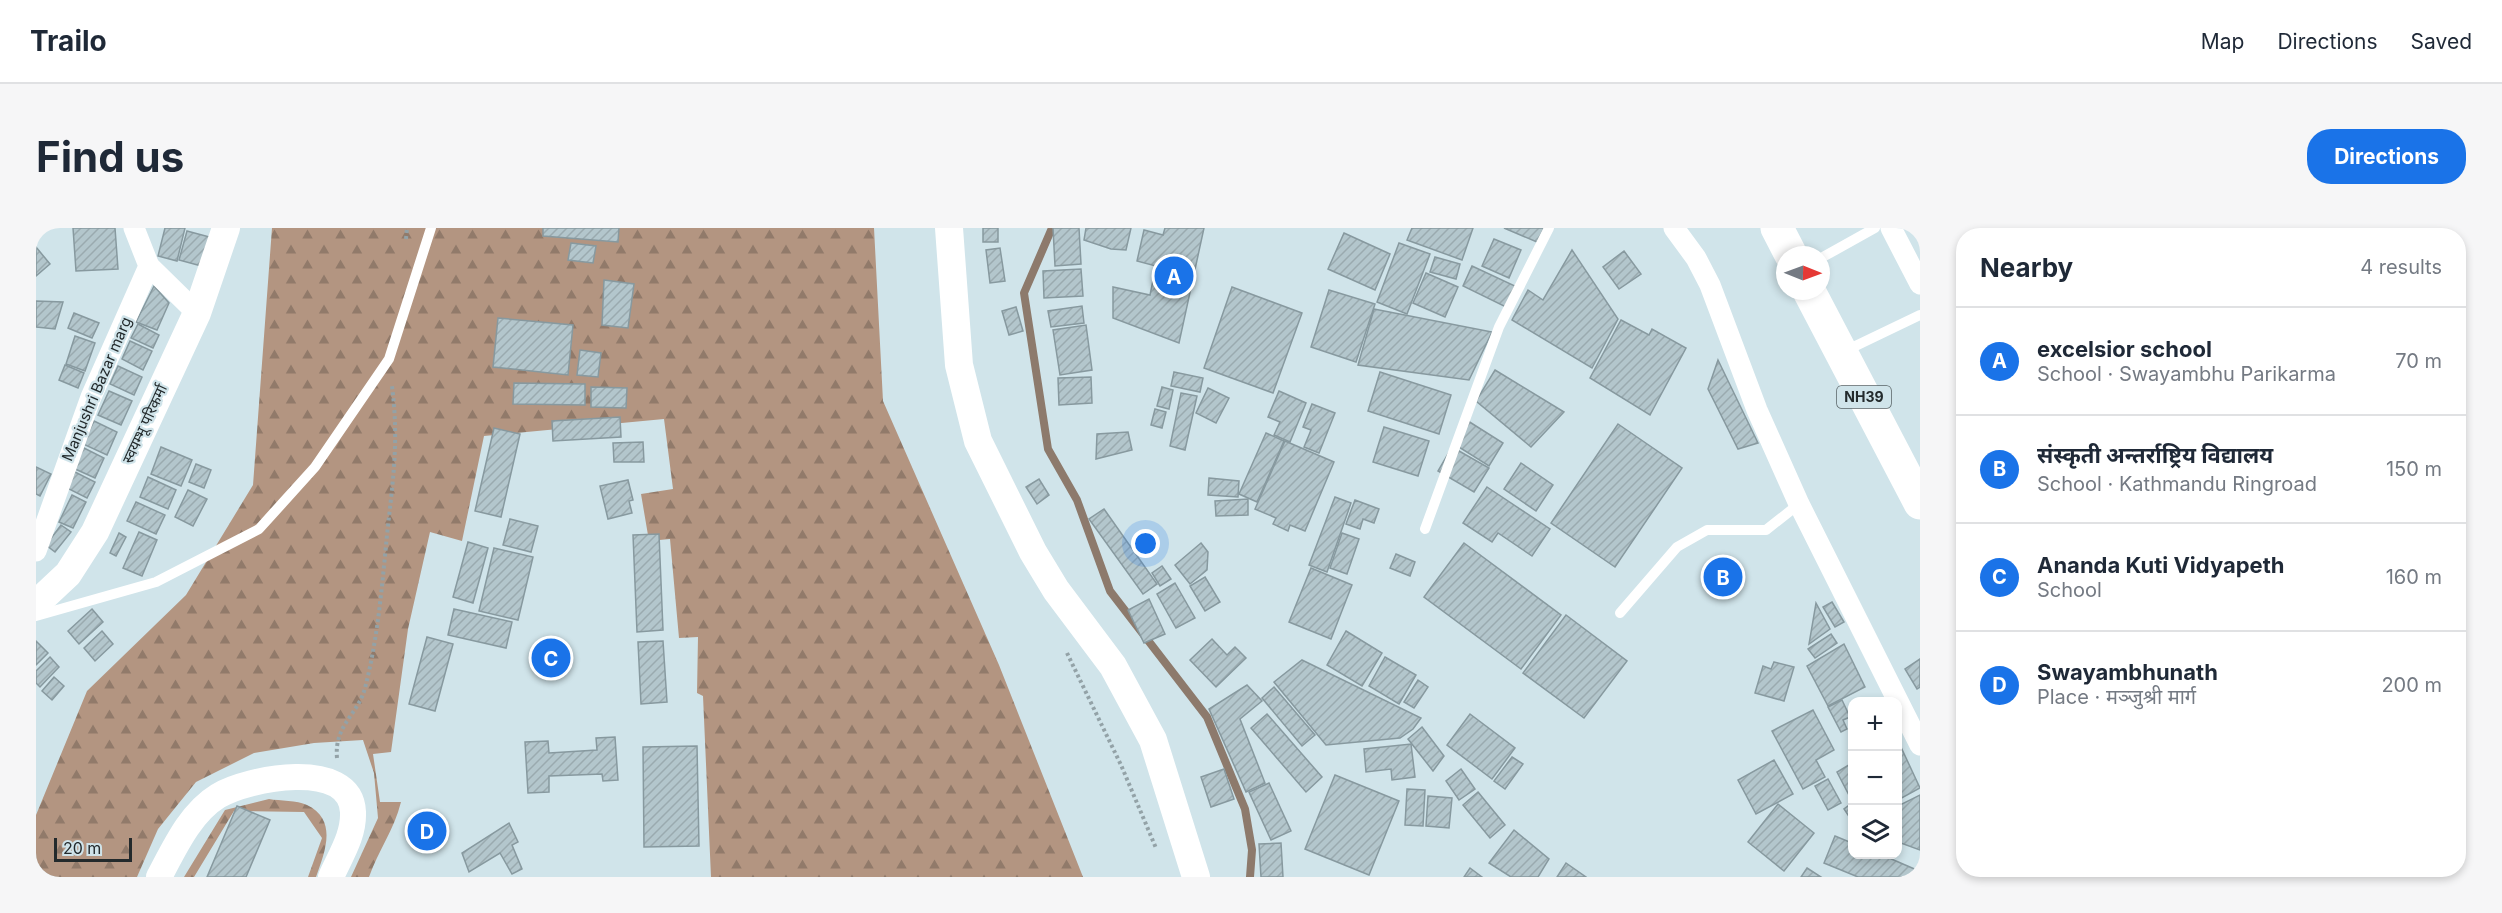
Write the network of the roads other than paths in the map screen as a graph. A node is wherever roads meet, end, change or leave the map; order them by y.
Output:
1 (134, 228) edge
2 (226, 228) edge
3 (430, 228) edge
4 (949, 228) edge
5 (1549, 228) edge
6 (1674, 228) edge
7 (1777, 228) edge
8 (1875, 228) edge
9 (1892, 228) edge
10 (1786, 246) edge
11 (1830, 253) edge
12 (149, 266) junction
13 (1920, 284) edge
14 (1814, 300) edge
15 (197, 313) junction
16 (1920, 315) edge
17 (1841, 353) junction
18 (1920, 503) edge
19 (1799, 504) junction
20 (1425, 529) dead end
21 (36, 551) edge
22 (36, 604) edge
23 (1620, 613) dead end
24 (36, 616) edge
25 (1920, 745) edge
26 (159, 877) edge
27 (331, 877) edge
28 (1196, 877) edge

1 - 12 street
2 - 15 main road, स्वयम्भू परिकर्मा
3 - 24 lane
4 - 28 main road
5 - 20 lane
6 - 19 street
7 - 10 highway
8 - 11 lane
9 - 13 street
12 - 15 street
12 - 21 street, Manjushri Bazar marg
14 - 17 highway, NH39
15 - 22 main road, स्वयम्भू परिकर्मा
16 - 17 lane
17 - 18 highway, NH39
19 - 23 lane
19 - 25 street
26 - 27 street

